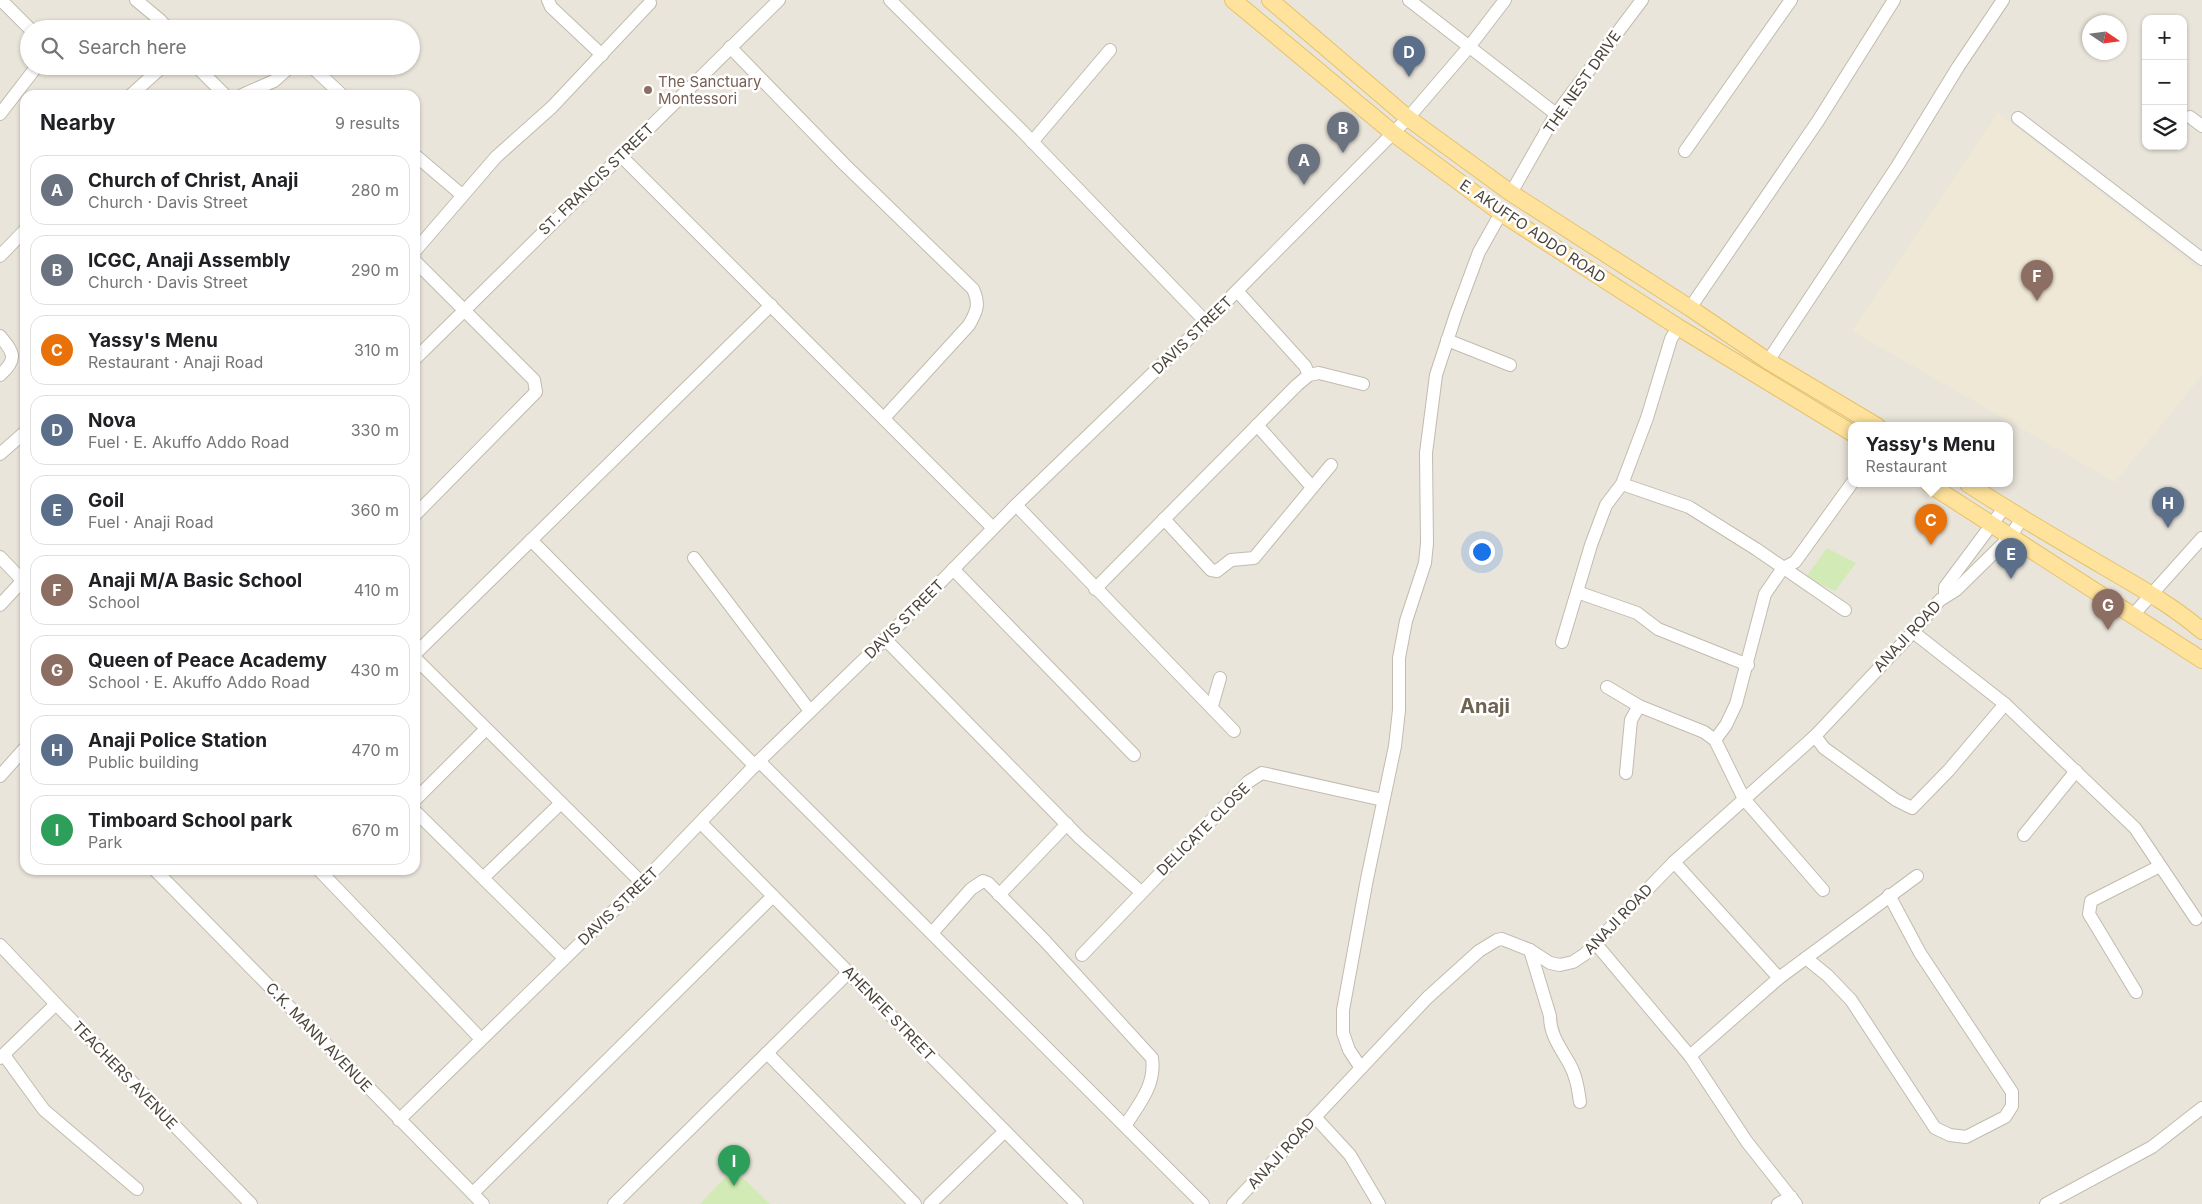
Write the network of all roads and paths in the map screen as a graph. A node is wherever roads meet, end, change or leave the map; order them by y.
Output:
1 (1, 0) edge
2 (136, 0) edge
3 (548, 0) edge
4 (779, 0) edge
5 (890, 0) edge
6 (1233, 0) edge
7 (1270, 0) edge
8 (1409, 0) edge
9 (1505, 0) edge
10 (1642, 0) edge
11 (1790, 0) edge
12 (1894, 0) edge
13 (2003, 0) edge
14 (650, 3) dead end
15 (21, 20) edge
16 (160, 20) edge
17 (1469, 46) junction
18 (730, 47) junction
19 (1110, 50) dead end
20 (602, 55) junction
21 (30, 75) edge
22 (154, 75) edge
23 (205, 75) edge
24 (281, 75) edge
25 (320, 75) edge
26 (137, 90) edge
27 (220, 90) edge
28 (253, 90) edge
29 (336, 90) edge
30 (0, 114) edge
31 (1556, 114) junction
32 (2190, 117) dead end
33 (1408, 118) junction
34 (2018, 118) dead end
35 (2202, 126) edge
36 (1393, 133) junction
37 (1032, 142) junction
38 (1685, 151) dead end
39 (620, 155) junction
40 (420, 159) edge
41 (1511, 193) junction
42 (462, 195) junction
43 (1501, 213) junction
44 (20, 235) edge
45 (420, 245) edge
46 (0, 256) edge
47 (2202, 259) edge
48 (420, 266) edge
49 (1237, 291) junction
50 (771, 304) junction
51 (1690, 308) junction
52 (462, 310) junction
53 (1206, 322) junction
54 (1678, 327) junction
55 (0, 336) edge
56 (1447, 340) junction
57 (420, 353) edge
58 (1768, 361) junction
59 (1510, 365) dead end
60 (0, 375) edge
61 (1309, 375) junction
62 (1363, 384) dead end
63 (884, 418) junction
64 (1870, 422) edge
65 (1257, 425) junction
66 (1848, 432) edge
67 (20, 436) edge
68 (0, 454) edge
69 (1331, 465) dead end
70 (1622, 484) junction
71 (1312, 487) junction
72 (1849, 487) edge
73 (1934, 487) edge
74 (1972, 487) edge
75 (1016, 506) junction
76 (2004, 508) junction
77 (420, 509) edge
78 (2022, 518) junction
79 (1164, 519) junction
80 (1992, 523) junction
81 (993, 528) junction
82 (2011, 536) junction
83 (2202, 538) edge
84 (531, 540) junction
85 (0, 557) edge
86 (694, 558) dead end
87 (1783, 568) junction
88 (953, 569) junction
89 (20, 576) edge
90 (20, 584) edge
91 (1095, 589) junction
92 (1577, 592) junction
93 (2150, 594) junction
94 (1945, 596) junction
95 (0, 605) edge
96 (1845, 610) dead end
97 (2133, 615) junction
98 (2202, 631) edge
99 (1913, 632) junction
100 (885, 639) junction
101 (1562, 642) dead end
102 (420, 649) edge
103 (2202, 660) edge
104 (420, 663) edge
105 (1748, 665) junction
106 (1220, 678) dead end
107 (1607, 687) dead end
108 (2005, 704) junction
109 (1212, 706) junction
110 (1639, 706) junction
111 (810, 711) junction
112 (486, 729) junction
113 (1234, 731) dead end
114 (1815, 736) junction
115 (1715, 740) junction
116 (20, 754) edge
117 (1134, 756) dead end
118 (757, 764) junction
119 (2076, 771) junction
120 (1626, 773) dead end
121 (0, 776) edge
122 (420, 795) edge
123 (1744, 798) junction
124 (1383, 800) junction
125 (561, 803) junction
126 (420, 817) edge
127 (701, 823) junction
128 (1067, 824) junction
129 (2024, 836) dead end
130 (1674, 862) junction
131 (2160, 866) junction
132 (159, 875) edge
133 (324, 875) edge
134 (1917, 876) dead end
135 (483, 878) junction
136 (642, 884) junction
137 (1823, 890) dead end
138 (1141, 892) junction
139 (999, 895) junction
140 (1889, 895) junction
141 (772, 896) junction
142 (2196, 919) dead end
143 (932, 933) junction
144 (0, 944) edge
145 (1596, 944) junction
146 (1530, 950) junction
147 (1082, 955) dead end
148 (564, 958) junction
149 (1806, 958) junction
150 (849, 972) junction
151 (1779, 978) junction
152 (2136, 992) dead end
153 (56, 1004) junction
154 (481, 1039) junction
155 (767, 1053) junction
156 (2, 1056) edge
157 (1690, 1056) junction
158 (1360, 1068) junction
159 (1580, 1102) dead end
160 (2202, 1108) edge
161 (1315, 1117) junction
162 (400, 1120) junction
163 (1125, 1126) junction
164 (1005, 1131) junction
165 (137, 1189) dead end
166 (473, 1193) junction
167 (1794, 1200) edge
168 (251, 1204) edge
169 (484, 1204) edge
170 (614, 1204) edge
171 (915, 1204) edge
172 (930, 1204) edge
173 (1077, 1204) edge
174 (1203, 1204) edge
175 (1233, 1204) edge
176 (1379, 1204) edge
177 (1778, 1204) edge
178 (2046, 1204) edge

1 - 15 street
2 - 16 street
3 - 20 street
4 - 18 street, ST. FRANCIS STREET
5 - 37 street
6 - 36 main road, E. AKUFFO ADDO ROAD
7 - 33 main road, E. AKUFFO ADDO ROAD
8 - 17 street
9 - 17 street, DAVIS STREET
10 - 31 street, THE NEST DRIVE
11 - 38 street
12 - 51 street
13 - 58 street
14 - 20 street
17 - 31 street
17 - 33 street, DAVIS STREET
18 - 39 street, ST. FRANCIS STREET
18 - 63 street
19 - 37 street
20 - 42 street
21 - 30 street
22 - 26 street
23 - 27 street
24 - 28 street
25 - 29 street
31 - 41 street, THE NEST DRIVE
32 - 35 street
33 - 36 street, DAVIS STREET
33 - 41 main road, E. AKUFFO ADDO ROAD
34 - 47 street
36 - 43 main road, E. AKUFFO ADDO ROAD
36 - 49 street, DAVIS STREET
37 - 53 street
39 - 50 street
39 - 52 street, ST. FRANCIS STREET
40 - 42 street
41 - 51 main road, E. AKUFFO ADDO ROAD
42 - 45 street
43 - 54 main road, E. AKUFFO ADDO ROAD
43 - 56 street
44 - 46 street
48 - 52 street
49 - 53 street, DAVIS STREET
49 - 61 street
50 - 63 street
50 - 84 street
51 - 58 main road, E. AKUFFO ADDO ROAD
52 - 57 street, ST. FRANCIS STREET
52 - 77 street
53 - 75 street, DAVIS STREET
54 - 66 main road, E. AKUFFO ADDO ROAD
54 - 70 street
55 - 60 street
56 - 59 street
56 - 124 street
58 - 64 main road, E. AKUFFO ADDO ROAD
61 - 62 street
61 - 65 street
63 - 81 street
65 - 71 street
65 - 79 street
67 - 68 street
69 - 71 street
70 - 87 street
70 - 92 street
71 - 79 street
72 - 87 street
73 - 80 main road
74 - 76 main road
75 - 81 street, DAVIS STREET
75 - 91 street
76 - 78 main road
76 - 80 street, ANAJI ROAD
78 - 82 street, ANAJI ROAD
78 - 93 main road
79 - 91 street
80 - 82 main road
80 - 94 street, ANAJI ROAD
81 - 88 street, DAVIS STREET
82 - 94 street, ANAJI ROAD
82 - 97 main road
83 - 93 street
84 - 102 street
84 - 118 street
85 - 89 street
86 - 111 street
87 - 96 street
87 - 105 street
88 - 100 street, DAVIS STREET
88 - 117 street
90 - 95 street
91 - 109 street
92 - 101 street
92 - 105 street
93 - 97 street
93 - 98 main road
94 - 99 street, ANAJI ROAD
97 - 103 main road
99 - 108 street
99 - 114 street, ANAJI ROAD
100 - 111 street, DAVIS STREET
100 - 128 street
104 - 112 street
105 - 115 street
106 - 109 street
107 - 110 street
108 - 114 street
108 - 119 street
109 - 113 street
110 - 115 street
110 - 120 street
111 - 118 street, DAVIS STREET
112 - 122 street
112 - 125 street
114 - 123 street, ANAJI ROAD
115 - 123 street
116 - 121 street
118 - 127 street, DAVIS STREET
118 - 143 street
119 - 129 street
119 - 131 street
123 - 130 street, ANAJI ROAD
123 - 137 street
124 - 138 street, DELICATE CLOSE
124 - 158 street
125 - 135 street
125 - 136 street
126 - 135 street
127 - 136 street, DAVIS STREET
127 - 141 street, AHENFIE STREET
128 - 138 street
128 - 139 street
130 - 145 street, ANAJI ROAD
130 - 151 street
131 - 142 street
131 - 152 street
132 - 162 street, C.K. MANN AVENUE
133 - 154 street
134 - 140 street
135 - 148 street
136 - 148 street, DAVIS STREET
138 - 147 street, DELICATE CLOSE
139 - 143 street
139 - 163 street
140 - 149 street
140 - 149 street
141 - 150 street, AHENFIE STREET
141 - 166 street
143 - 163 street
144 - 153 street, TEACHERS AVENUE
145 - 146 street, ANAJI ROAD
145 - 157 street
146 - 158 street, ANAJI ROAD
146 - 159 street
148 - 154 street, DAVIS STREET
149 - 151 street
150 - 155 street
150 - 164 street, AHENFIE STREET
151 - 157 street
153 - 156 street
153 - 168 street, TEACHERS AVENUE
154 - 162 street, DAVIS STREET
155 - 170 street
155 - 171 street
156 - 165 street
157 - 167 street
158 - 161 street, ANAJI ROAD
160 - 178 street
161 - 175 street, ANAJI ROAD
161 - 176 street
162 - 166 street, C.K. MANN AVENUE
163 - 174 street
164 - 172 street
164 - 173 street, AHENFIE STREET
166 - 169 street, C.K. MANN AVENUE
167 - 177 street

